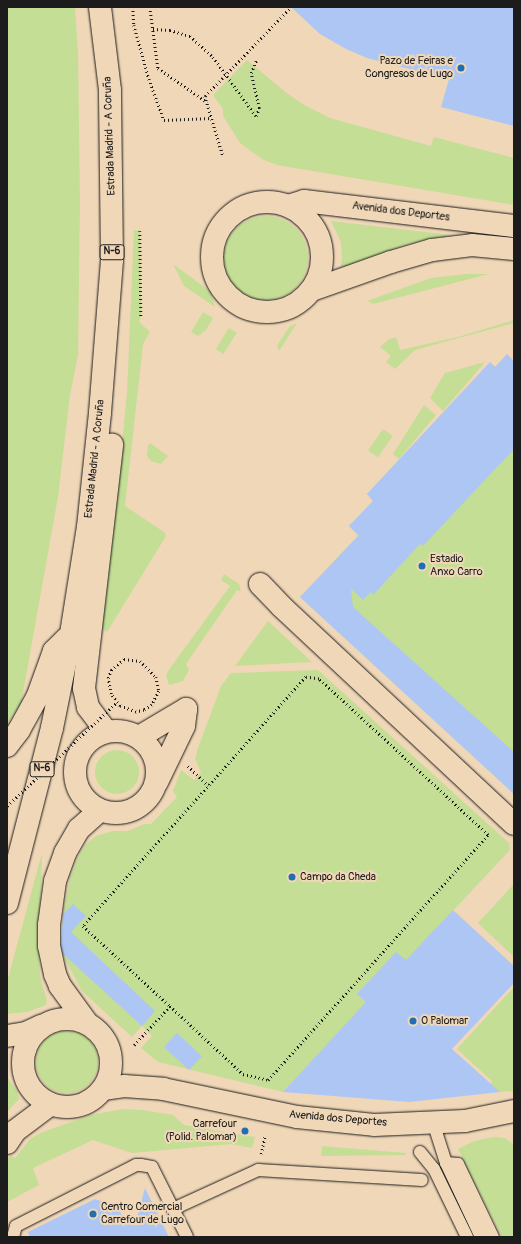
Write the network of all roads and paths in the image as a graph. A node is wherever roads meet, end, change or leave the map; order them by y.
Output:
1 (100, 7) edge
2 (133, 7) edge
3 (150, 7) edge
4 (291, 7) edge
5 (153, 30) junction
6 (256, 59) dead end
7 (207, 102) junction
8 (212, 118) junction
9 (223, 156) dead end
10 (288, 206) junction
11 (514, 226) edge
12 (140, 231) dead end
13 (514, 249) edge
14 (312, 290) junction
15 (141, 316) dead end
16 (100, 413) junction
17 (260, 584) dead end
18 (71, 634) junction
19 (108, 678) junction
20 (104, 683) dead end
21 (116, 703) junction
22 (108, 706) dead end
23 (114, 710) dead end
24 (106, 731) junction
25 (140, 738) junction
26 (7, 746) edge
27 (190, 759) dead end
28 (155, 784) junction
29 (208, 785) junction
30 (7, 806) edge
31 (100, 810) junction
32 (514, 824) edge
33 (7, 903) edge
34 (170, 1006) junction
35 (87, 1023) junction
36 (41, 1026) junction
37 (7, 1036) edge
38 (7, 1040) edge
39 (134, 1045) dead end
40 (109, 1051) junction
41 (22, 1062) junction
42 (102, 1089) junction
43 (163, 1089) junction
44 (51, 1104) junction
45 (514, 1111) edge
46 (433, 1122) junction
47 (7, 1143) edge
48 (420, 1152) dead end
49 (446, 1163) junction
50 (422, 1180) dead end
51 (173, 1209) junction
52 (13, 1237) edge
53 (187, 1237) edge
54 (467, 1237) edge
55 (482, 1237) edge
56 (493, 1237) edge

1 - 16 main road, Estrada Madrid - A Coruña / N-6
2 - 8 path
3 - 5 path
4 - 7 path, bridge
5 - 6 path
5 - 7 path
7 - 8 path
8 - 9 path
10 - 11 main road, Avenida dos Deportes
10 - 14 main road
10 - 14 main road
12 - 15 path
13 - 14 main road
16 - 18 main road, Estrada Madrid - A Coruña / N-6
16 - 24 main road
17 - 32 main road
18 - 26 main road
18 - 33 main road, Estrada Madrid - A Coruña / N-6
19 - 20 path
19 - 21 path
19 - 21 path
21 - 30 path, bridge
22 - 23 path
24 - 25 main road
24 - 31 main road
25 - 28 main road
25 - 28 main road
27 - 29 path
28 - 31 main road
29 - 34 path
29 - 34 path
31 - 35 main road
34 - 39 path
35 - 36 main road
35 - 40 main road
36 - 37 main road
36 - 41 main road
38 - 41 main road
40 - 42 main road
40 - 43 main road, Avenida dos Deportes
41 - 44 main road
42 - 43 main road, Avenida dos Deportes
42 - 44 main road
43 - 46 main road, Avenida dos Deportes
44 - 47 main road
45 - 46 main road, Avenida dos Deportes
46 - 49 lane
48 - 54 lane
49 - 55 lane
49 - 56 lane
50 - 51 lane
51 - 52 lane
51 - 53 lane

